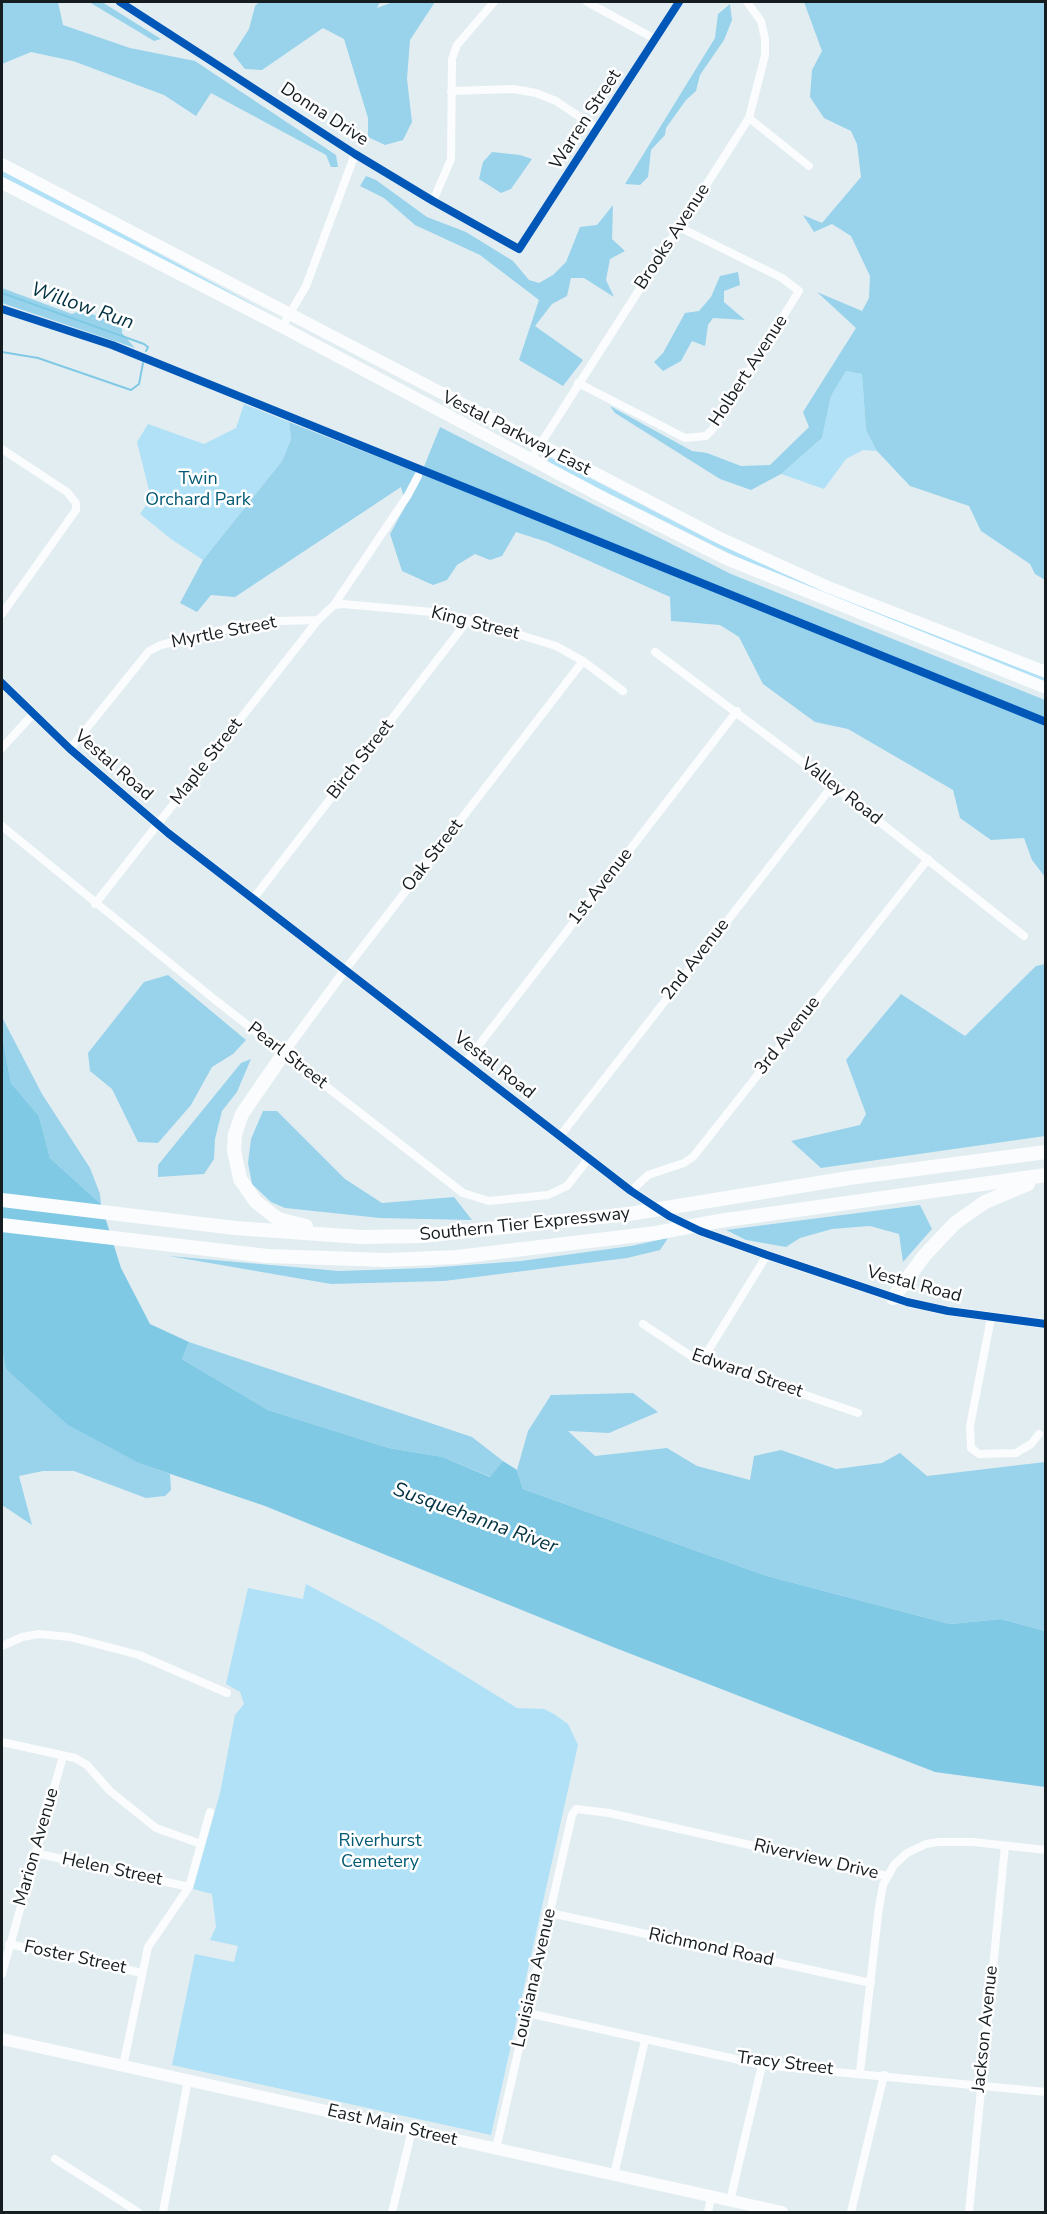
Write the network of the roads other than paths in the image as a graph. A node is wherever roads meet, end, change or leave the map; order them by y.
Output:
1 (120, 2) edge
2 (494, 2) edge
3 (588, 2) edge
4 (679, 2) edge
5 (747, 2) edge
6 (655, 39) junction
7 (451, 91) junction
8 (748, 118) junction
9 (598, 129) junction
10 (355, 154) junction
11 (2, 164) edge
12 (809, 166) dead end
13 (2, 183) edge
14 (433, 201) junction
15 (680, 227) junction
16 (515, 248) joint
17 (290, 315) junction
18 (282, 327) junction
19 (578, 383) junction
20 (540, 446) junction
21 (2, 449) edge
22 (531, 459) junction
23 (418, 476) dead end
24 (334, 605) junction
25 (2, 614) edge
26 (318, 620) junction
27 (468, 620) junction
28 (655, 652) dead end
29 (583, 661) junction
30 (1046, 672) edge
31 (2, 683) edge
32 (1046, 688) edge
33 (623, 691) dead end
34 (736, 711) junction
35 (33, 714) junction
36 (2, 748) edge
37 (70, 749) junction
38 (832, 785) junction
39 (158, 825) junction
40 (2, 826) edge
41 (928, 859) junction
42 (253, 899) junction
43 (95, 903) junction
44 (1024, 936) dead end
45 (345, 970) junction
46 (284, 1053) junction
47 (465, 1063) junction
48 (560, 1136) junction
49 (1046, 1152) edge
50 (589, 1158) junction
51 (1046, 1177) edge
52 (631, 1191) junction
53 (2, 1200) edge
54 (2, 1226) edge
55 (361, 1237) junction
56 (766, 1255) junction
57 (893, 1298) junction
58 (991, 1318) junction
59 (643, 1324) dead end
60 (1046, 1324) edge
61 (703, 1359) junction
62 (858, 1413) dead end
63 (1039, 1434) dead end
64 (2, 1646) edge
65 (227, 1693) dead end
66 (2, 1742) edge
67 (63, 1756) junction
68 (578, 1809) joint
69 (210, 1812) dead end
70 (201, 1844) junction
71 (1005, 1846) junction
72 (1046, 1850) edge
73 (35, 1853) junction
74 (887, 1876) junction
75 (189, 1887) junction
76 (550, 1913) junction
77 (9, 1944) junction
78 (142, 1973) junction
79 (2, 1974) edge
80 (872, 1983) junction
81 (528, 2013) junction
82 (2, 2039) edge
83 (645, 2040) junction
84 (762, 2065) junction
85 (123, 2066) junction
86 (860, 2072) junction
87 (884, 2075) junction
88 (188, 2080) junction
89 (980, 2085) junction
90 (1046, 2092) edge
91 (412, 2130) junction
92 (496, 2149) junction
93 (55, 2159) dead end
94 (614, 2175) junction
95 (711, 2197) junction
96 (730, 2201) junction
97 (138, 2212) edge
98 (164, 2212) edge
99 (392, 2212) edge
100 (708, 2212) edge
101 (782, 2212) edge
102 (851, 2212) edge
103 (969, 2212) edge

1 - 10 street, Donna Drive
2 - 7 street
3 - 6 street
4 - 6 street, Warren Street
5 - 8 street, Brooks Avenue
6 - 9 street, Warren Street
7 - 9 street
7 - 14 street
8 - 12 street
8 - 15 street, Brooks Avenue
9 - 16 street, Warren Street
10 - 14 street, Donna Drive
10 - 17 street
11 - 17 main road, Vestal Parkway East
13 - 18 main road, Vestal Parkway East
14 - 16 street, Donna Drive
15 - 19 street, Brooks Avenue
15 - 19 street, Holbert Avenue
17 - 18 street
17 - 20 main road, Vestal Parkway East
18 - 22 main road, Vestal Parkway East
19 - 20 street, Brooks Avenue
20 - 22 street, Brooks Avenue
20 - 30 main road, Vestal Parkway East
21 - 25 street
22 - 32 main road, Vestal Parkway East
23 - 24 street
24 - 26 street
24 - 27 street, King Street
26 - 37 street, Myrtle Street
26 - 39 street, Maple Street
27 - 29 street, King Street
27 - 42 street, Birch Street
28 - 34 street, Valley Road
29 - 33 street, King Street
29 - 45 street, Oak Street
31 - 35 street, Vestal Road
34 - 38 street, Valley Road
34 - 47 street, 1st Avenue
35 - 36 street
35 - 37 street, Vestal Road
37 - 39 street, Vestal Road
38 - 41 street, Valley Road
38 - 48 street, 2nd Avenue
39 - 42 street, Vestal Road
39 - 43 street, Maple Street
40 - 43 street, Pearl Street
41 - 44 street, Valley Road
41 - 52 street, 3rd Avenue
42 - 45 street, Vestal Road
43 - 46 street, Pearl Street
45 - 46 street, Oak Street
45 - 47 street, Vestal Road
46 - 50 street, Pearl Street
46 - 55 highway
47 - 48 street, Vestal Road
48 - 50 street, Vestal Road
49 - 55 highway, Southern Tier Expressway
50 - 52 street, Vestal Road
51 - 54 highway, Southern Tier Expressway
51 - 57 highway
52 - 56 street, Vestal Road
53 - 55 highway, Southern Tier Expressway
56 - 57 street, Vestal Road
56 - 61 street
57 - 58 street, Vestal Road
58 - 60 street, Vestal Road
58 - 63 street
59 - 61 street, Edward Street
61 - 62 street, Edward Street
64 - 65 street
66 - 67 street
67 - 70 street
67 - 73 street, Marion Avenue
68 - 74 street, Riverview Drive
68 - 76 street, Louisiana Avenue
69 - 70 street
70 - 75 street
71 - 72 street, Riverview Drive
71 - 74 street, Riverview Drive
71 - 89 street, Jackson Avenue
73 - 75 street, Helen Street
73 - 77 street, Marion Avenue
74 - 80 street
75 - 78 street
76 - 80 street, Richmond Road
76 - 81 street, Louisiana Avenue
77 - 78 street, Foster Street
77 - 79 street, Marion Avenue
78 - 85 street
80 - 86 street
81 - 83 street, Tracy Street
81 - 92 street, Louisiana Avenue
82 - 85 main road, East Main Street
83 - 84 street, Tracy Street
83 - 94 street
84 - 86 street, Tracy Street
84 - 96 street
85 - 88 main road, East Main Street
86 - 87 street, Tracy Street
87 - 89 street, Tracy Street
87 - 102 street
88 - 91 main road, East Main Street
88 - 98 street
89 - 90 street, Tracy Street
89 - 103 street, Jackson Avenue
91 - 92 main road, East Main Street
91 - 99 street
92 - 94 main road, East Main Street
93 - 97 street
94 - 95 main road, East Main Street
95 - 96 main road, East Main Street
95 - 100 street
96 - 101 main road, East Main Street

